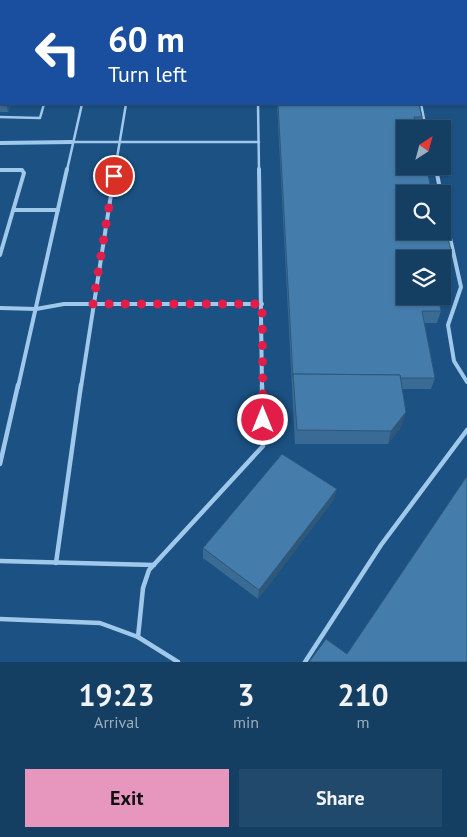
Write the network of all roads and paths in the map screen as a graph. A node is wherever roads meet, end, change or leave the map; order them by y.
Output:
1 (44, 105) edge
2 (82, 105) edge
3 (126, 105) edge
4 (258, 105) edge
5 (421, 105) edge
6 (0, 117) edge
7 (424, 120) edge
8 (120, 141) junction
9 (72, 142) junction
10 (259, 142) junction
11 (0, 143) edge
12 (0, 170) edge
13 (14, 210) junction
14 (58, 210) junction
15 (451, 240) edge
16 (2, 242) edge
17 (0, 255) edge
18 (93, 304) junction
19 (262, 304) junction
20 (0, 308) edge
21 (36, 308) junction
22 (467, 382) edge
23 (467, 430) edge
24 (2, 447) edge
25 (0, 464) edge
26 (0, 561) edge
27 (56, 563) junction
28 (154, 565) junction
29 (0, 619) edge
30 (138, 637) junction
31 (178, 662) edge
32 (305, 662) edge

1 - 6 lane
2 - 9 lane
3 - 8 lane
4 - 10 lane
5 - 7 lane
8 - 9 lane
8 - 10 lane
8 - 18 lane
9 - 11 street
9 - 14 lane
10 - 19 lane
12 - 13 lane
13 - 14 lane
13 - 16 lane
14 - 21 lane
15 - 22 lane
16 - 17 lane
18 - 19 lane
18 - 21 lane
18 - 27 lane
19 - 28 lane
20 - 21 lane
21 - 24 lane
23 - 32 lane
24 - 25 lane
26 - 27 lane
27 - 28 lane
28 - 30 lane
29 - 30 lane
30 - 31 lane

